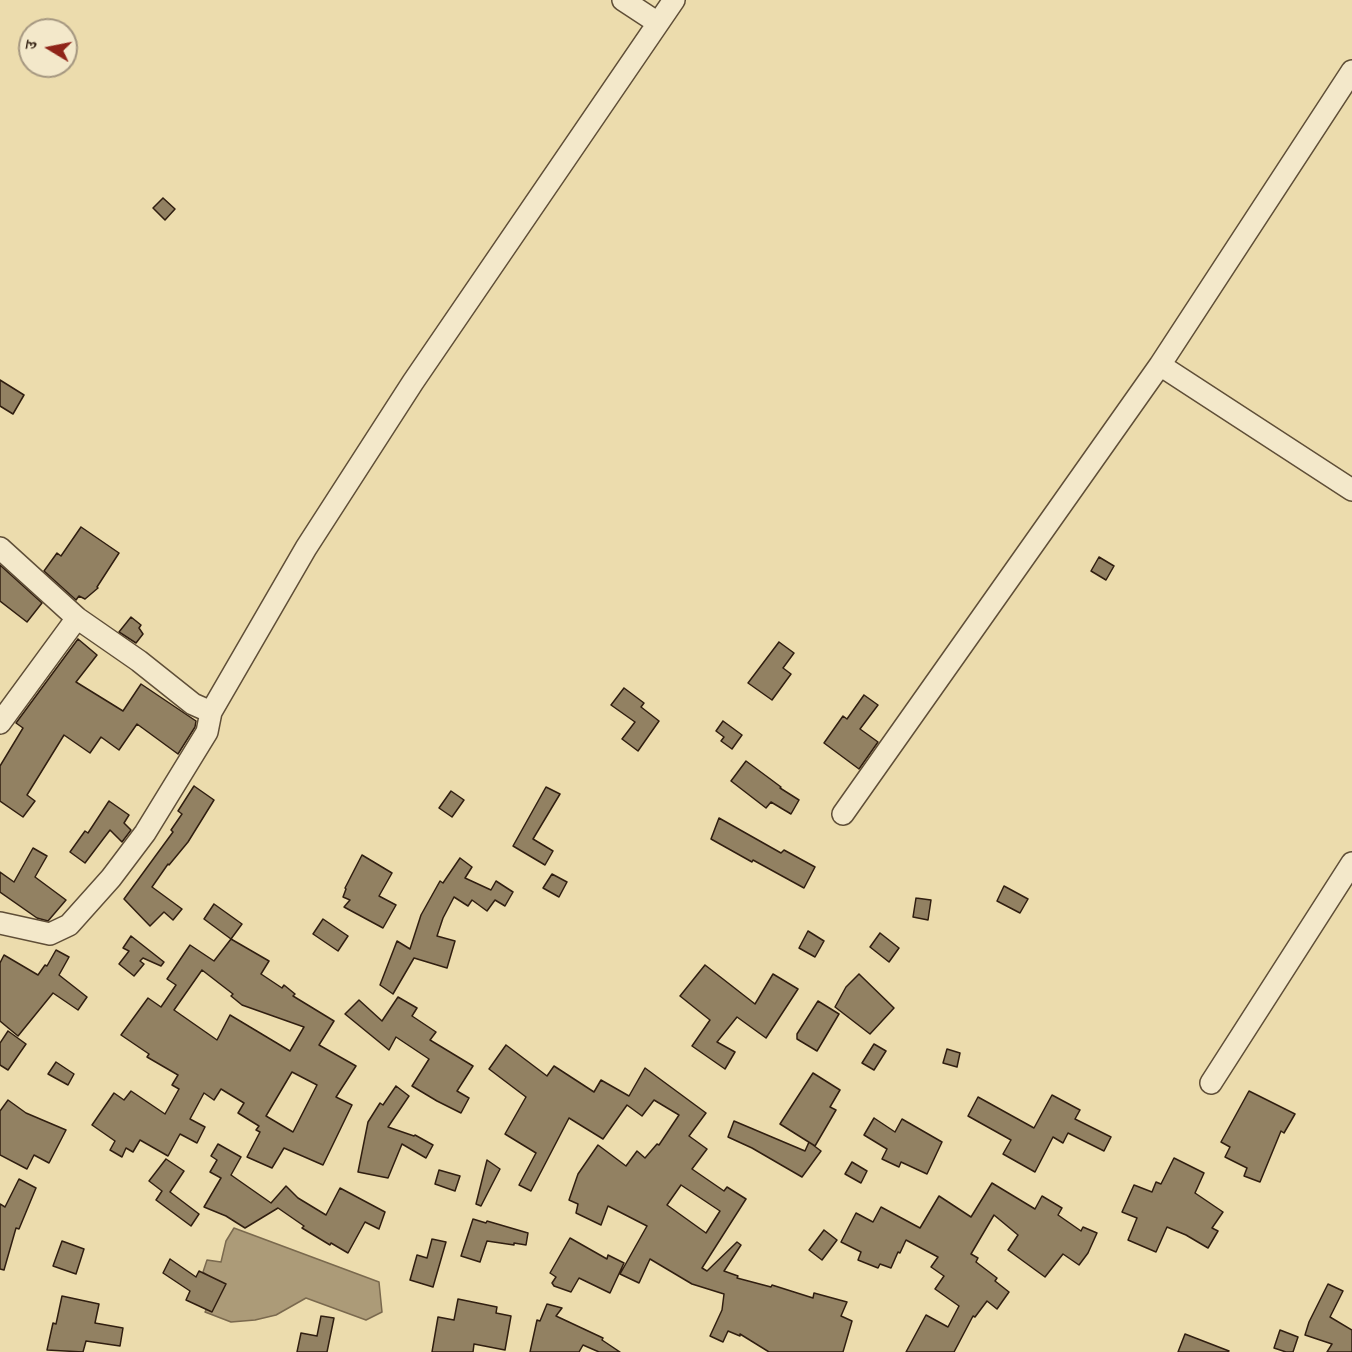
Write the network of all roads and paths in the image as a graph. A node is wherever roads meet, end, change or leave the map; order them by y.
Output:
1 (623, 0) edge
2 (674, 0) edge
3 (657, 23) junction
4 (1352, 71) edge
5 (1160, 365) junction
6 (1352, 490) edge
7 (0, 548) edge
8 (77, 618) junction
9 (211, 712) junction
10 (0, 723) edge
11 (843, 814) dead end
12 (1352, 863) edge
13 (0, 922) edge
14 (1210, 1083) dead end

1 - 3 street
2 - 3 street
3 - 9 street
4 - 5 street
5 - 6 street
5 - 11 street
7 - 8 street
8 - 9 street
8 - 10 street
9 - 13 street
12 - 14 street

